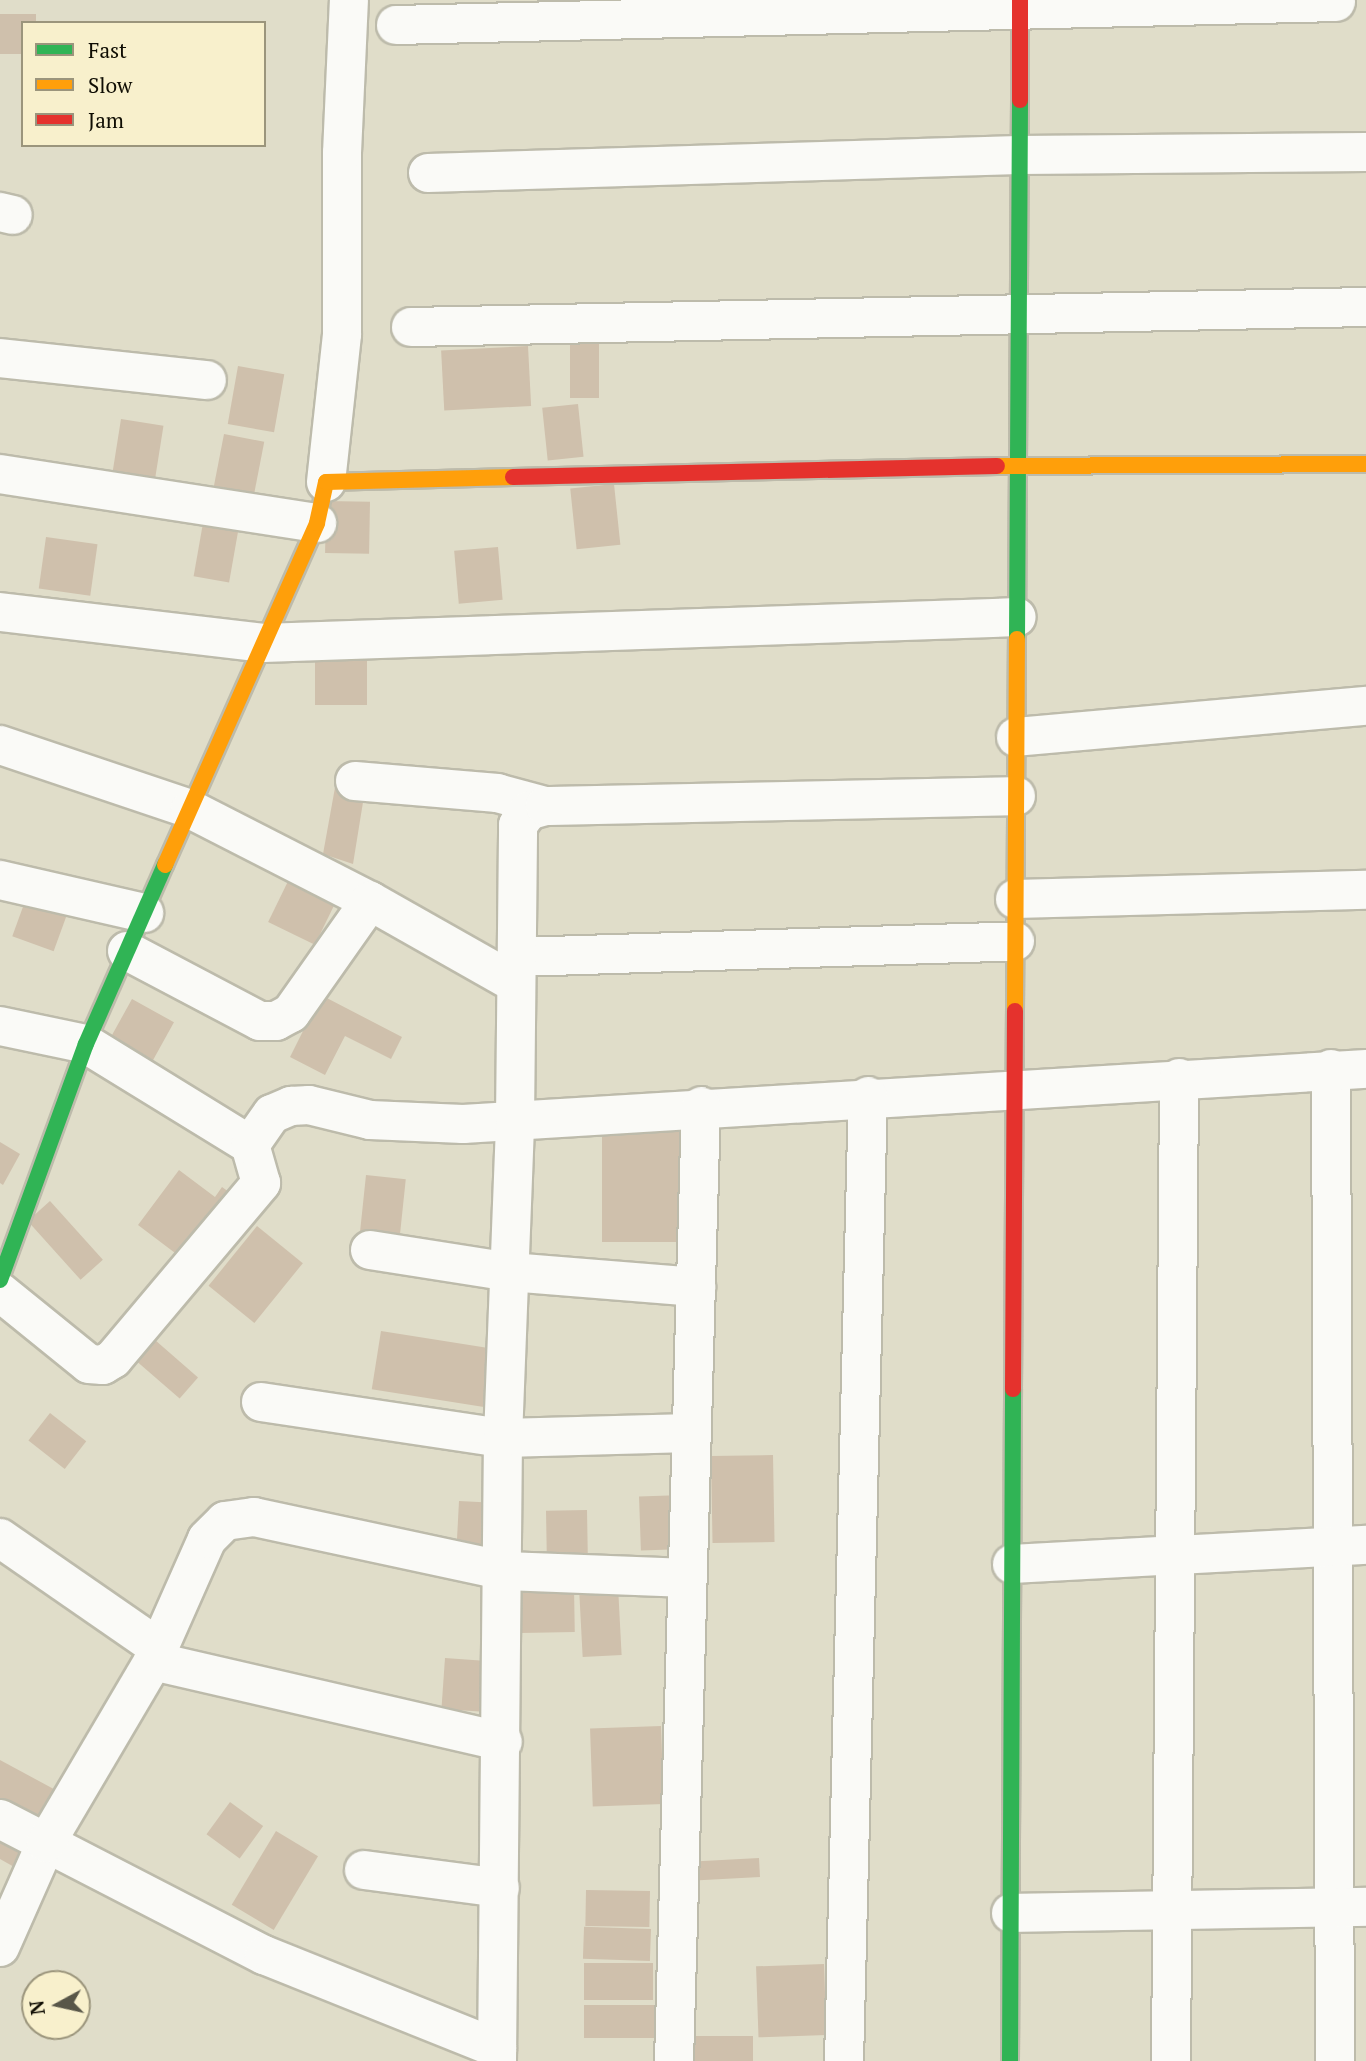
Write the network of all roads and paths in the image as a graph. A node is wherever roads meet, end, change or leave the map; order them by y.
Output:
1 (349, 0) edge
2 (1336, 2) edge
3 (1020, 6) edge
4 (396, 26) dead end
5 (1366, 152) edge
6 (1019, 155) junction
7 (428, 173) dead end
8 (1366, 307) edge
9 (1018, 315) junction
10 (411, 327) dead end
11 (0, 358) edge
12 (207, 380) dead end
13 (1366, 464) edge
14 (1018, 465) junction
15 (0, 474) edge
16 (326, 482) junction
17 (317, 523) junction
18 (0, 612) edge
19 (1017, 617) junction
20 (263, 643) junction
21 (1366, 706) edge
22 (1016, 737) junction
23 (0, 745) edge
24 (355, 781) dead end
25 (1016, 796) junction
26 (545, 806) junction
27 (190, 809) junction
28 (0, 880) edge
29 (1366, 890) edge
30 (1015, 898) junction
31 (370, 901) junction
32 (144, 914) junction
33 (1015, 941) junction
34 (127, 951) junction
35 (517, 970) junction
36 (0, 1026) edge
37 (86, 1044) junction
38 (1348, 1069) edge
39 (1179, 1078) junction
40 (1015, 1088) junction
41 (868, 1096) junction
42 (701, 1106) junction
43 (515, 1121) junction
44 (250, 1145) junction
45 (370, 1250) dead end
46 (510, 1272) junction
47 (0, 1280) edge
48 (696, 1287) junction
49 (0, 1292) edge
50 (261, 1402) dead end
51 (691, 1433) junction
52 (503, 1438) junction
53 (0, 1538) edge
54 (1349, 1546) edge
55 (1176, 1556) junction
56 (1012, 1564) junction
57 (505, 1571) junction
58 (688, 1578) junction
59 (156, 1655) junction
60 (503, 1742) junction
61 (0, 1819) edge
62 (46, 1843) junction
63 (364, 1871) dead end
64 (500, 1888) junction
65 (1350, 1908) edge
66 (1172, 1911) junction
67 (1011, 1913) junction
68 (0, 1947) edge
69 (497, 2054) edge
70 (674, 2061) edge
71 (844, 2061) edge
72 (1010, 2061) edge
73 (1171, 2061) edge
74 (1335, 2061) edge

1 - 16 street
2 - 3 street
3 - 4 street
3 - 6 street
5 - 6 street
6 - 7 street
6 - 9 street
8 - 9 street
9 - 10 street
9 - 14 street
11 - 12 street
13 - 14 street
14 - 16 street
14 - 19 street
15 - 17 street
16 - 17 street
17 - 20 street
18 - 20 street
19 - 20 street
19 - 22 street
20 - 27 street
21 - 22 street
22 - 25 street
23 - 27 street
24 - 26 street
25 - 26 street
25 - 30 street
26 - 35 street
27 - 31 street
27 - 32 street
28 - 32 street
29 - 30 street
30 - 33 street
31 - 34 street
31 - 35 street
32 - 34 street
33 - 35 street
33 - 40 street
34 - 37 street
35 - 43 street
36 - 37 street
37 - 44 street
37 - 47 street
38 - 39 street
38 - 54 street
39 - 40 street
39 - 55 street
40 - 41 street
40 - 56 street
41 - 42 street
41 - 71 street
42 - 43 street
42 - 48 street
43 - 44 street
43 - 46 street
44 - 49 street
45 - 46 street
46 - 48 street
46 - 52 street
48 - 51 street
50 - 52 street
51 - 52 street
51 - 58 street
52 - 57 street
53 - 59 street
54 - 55 street
54 - 65 street
55 - 56 street
55 - 66 street
56 - 67 street
57 - 58 street
57 - 59 street
57 - 60 street
58 - 70 street
59 - 60 street
59 - 62 street
60 - 64 street
61 - 62 street
62 - 68 street
62 - 69 street
63 - 64 street
64 - 69 street
65 - 66 street
65 - 74 street
66 - 67 street
66 - 73 street
67 - 72 street

